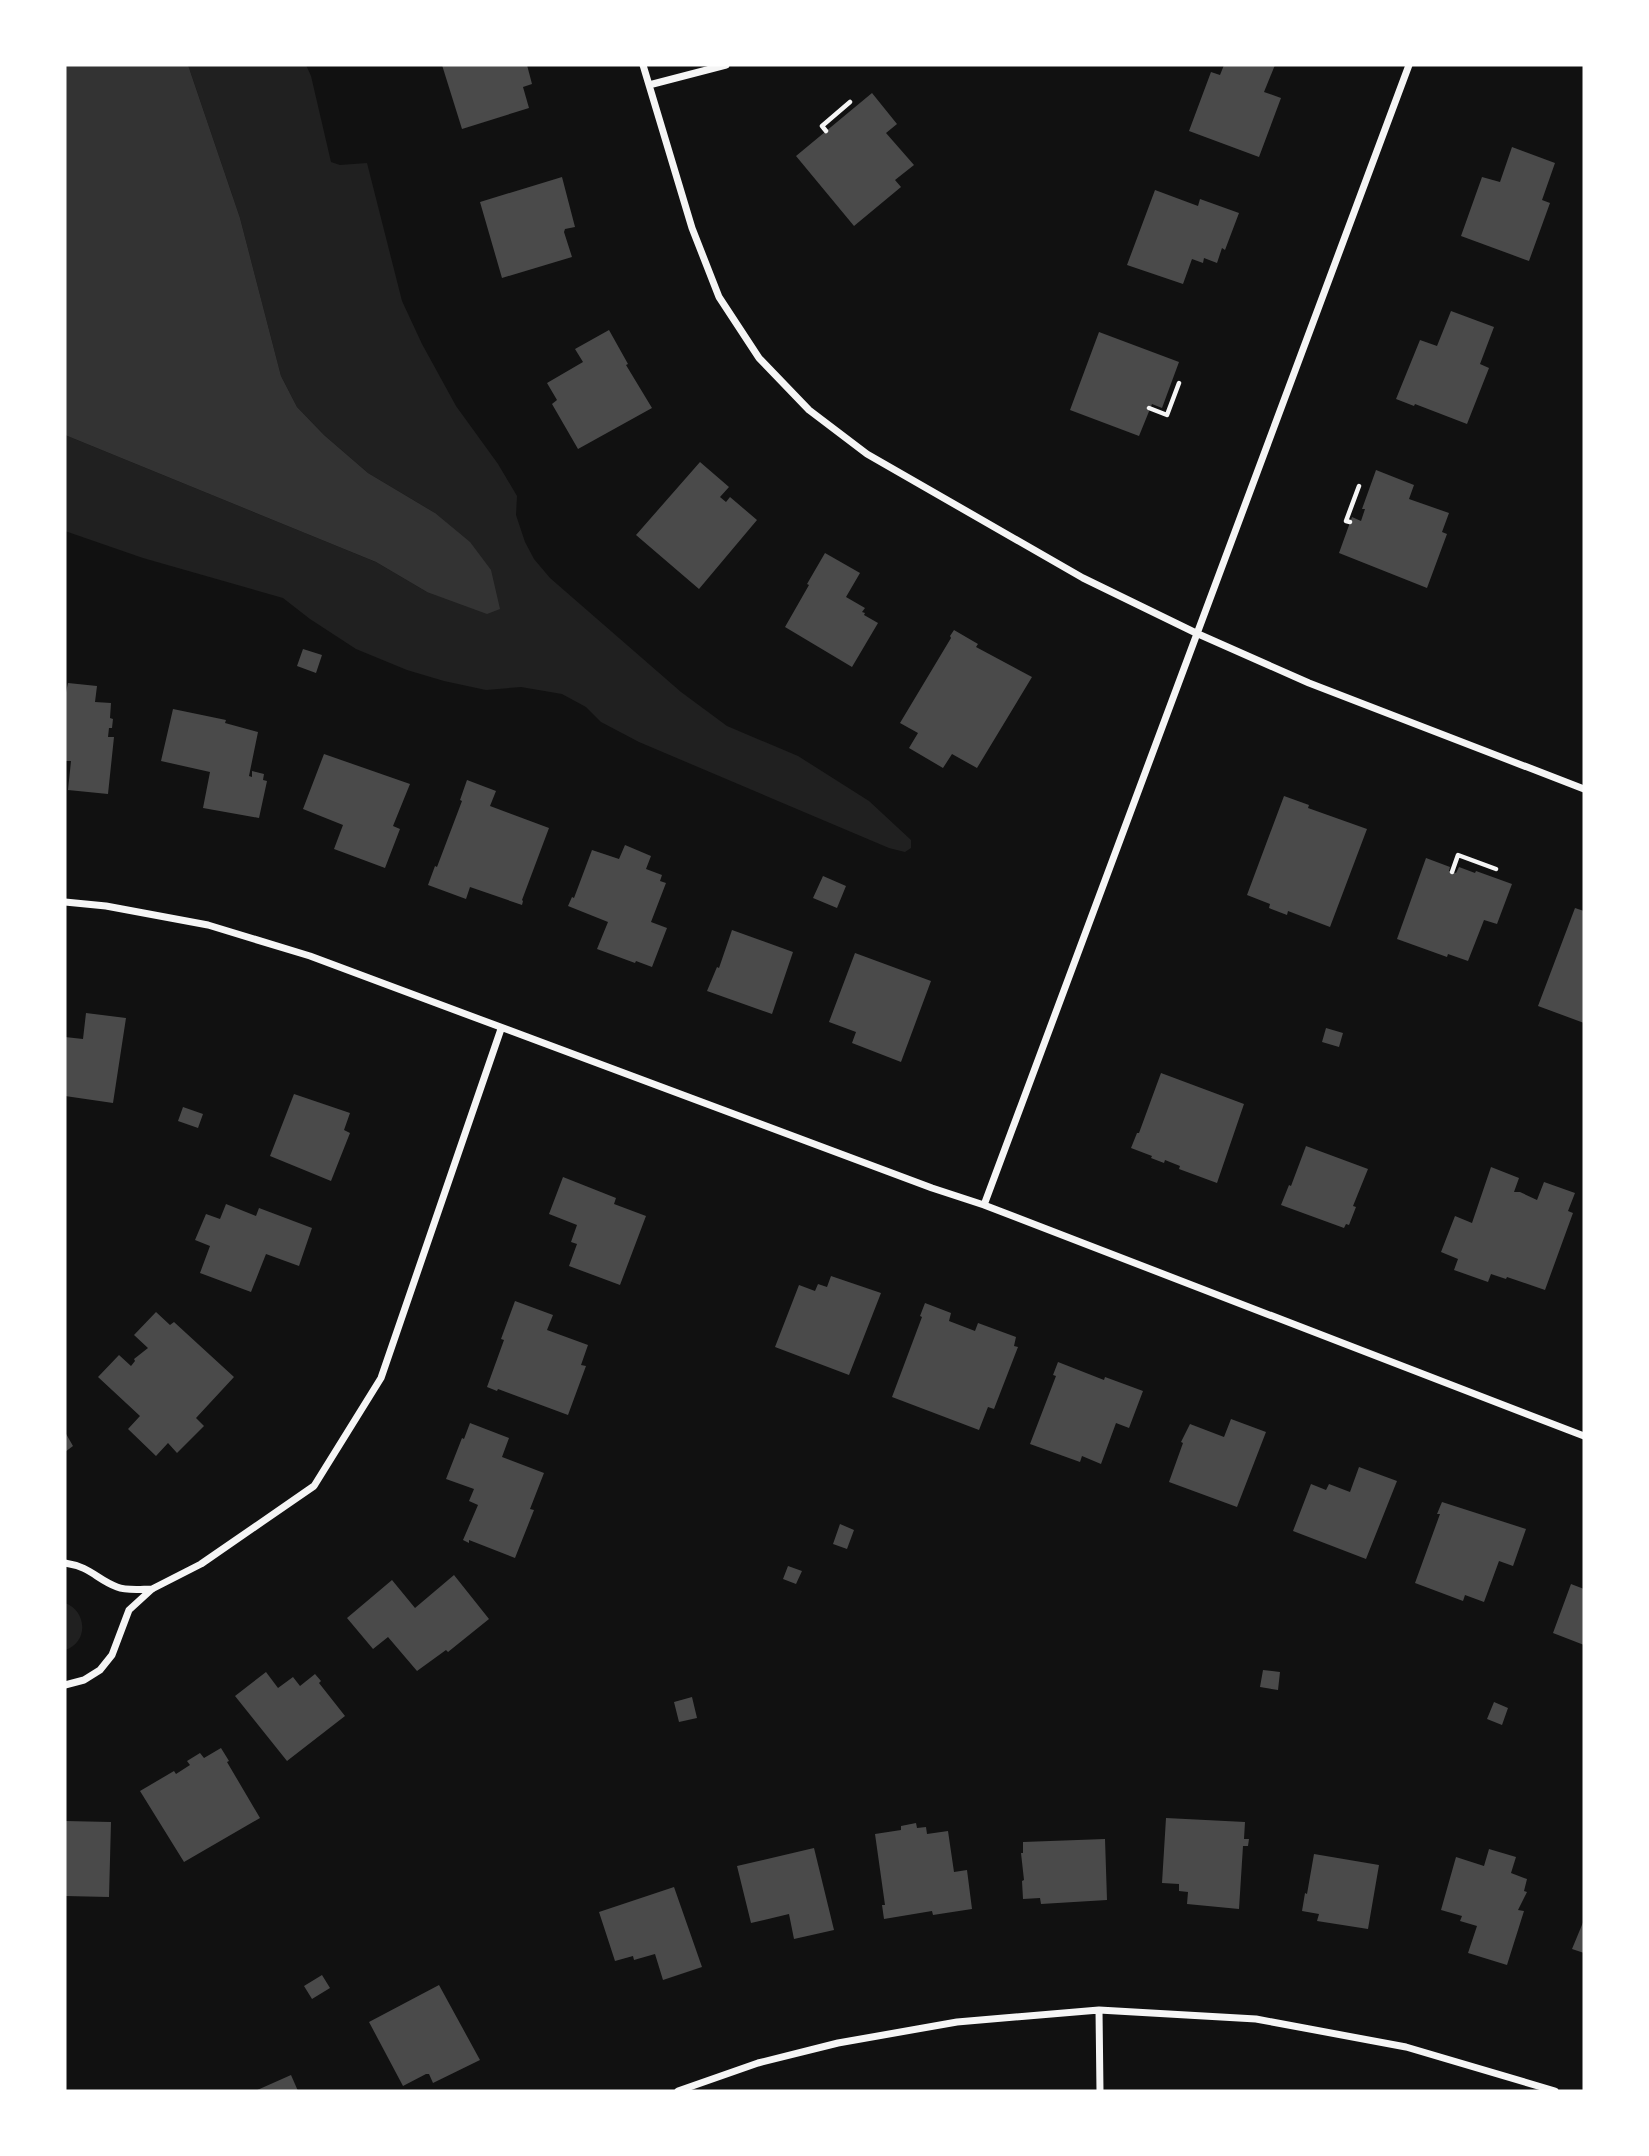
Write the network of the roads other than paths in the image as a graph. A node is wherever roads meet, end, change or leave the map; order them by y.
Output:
1 (643, 65) edge
2 (726, 65) edge
3 (1409, 65) edge
4 (649, 85) junction
5 (1196, 633) junction
6 (1584, 789) edge
7 (65, 902) edge
8 (501, 1029) junction
9 (984, 1206) junction
10 (1584, 1436) edge
11 (65, 1563) edge
12 (152, 1589) junction
13 (65, 1685) edge
14 (1099, 2010) junction
15 (678, 2091) edge
16 (1100, 2091) edge
17 (1555, 2091) edge

1 - 4 street
2 - 4 street
3 - 5 street
4 - 5 street
5 - 6 street
5 - 9 street
7 - 8 street
8 - 9 street
8 - 12 street
9 - 10 street
11 - 12 street
12 - 13 street
14 - 15 street
14 - 16 street
14 - 17 street

